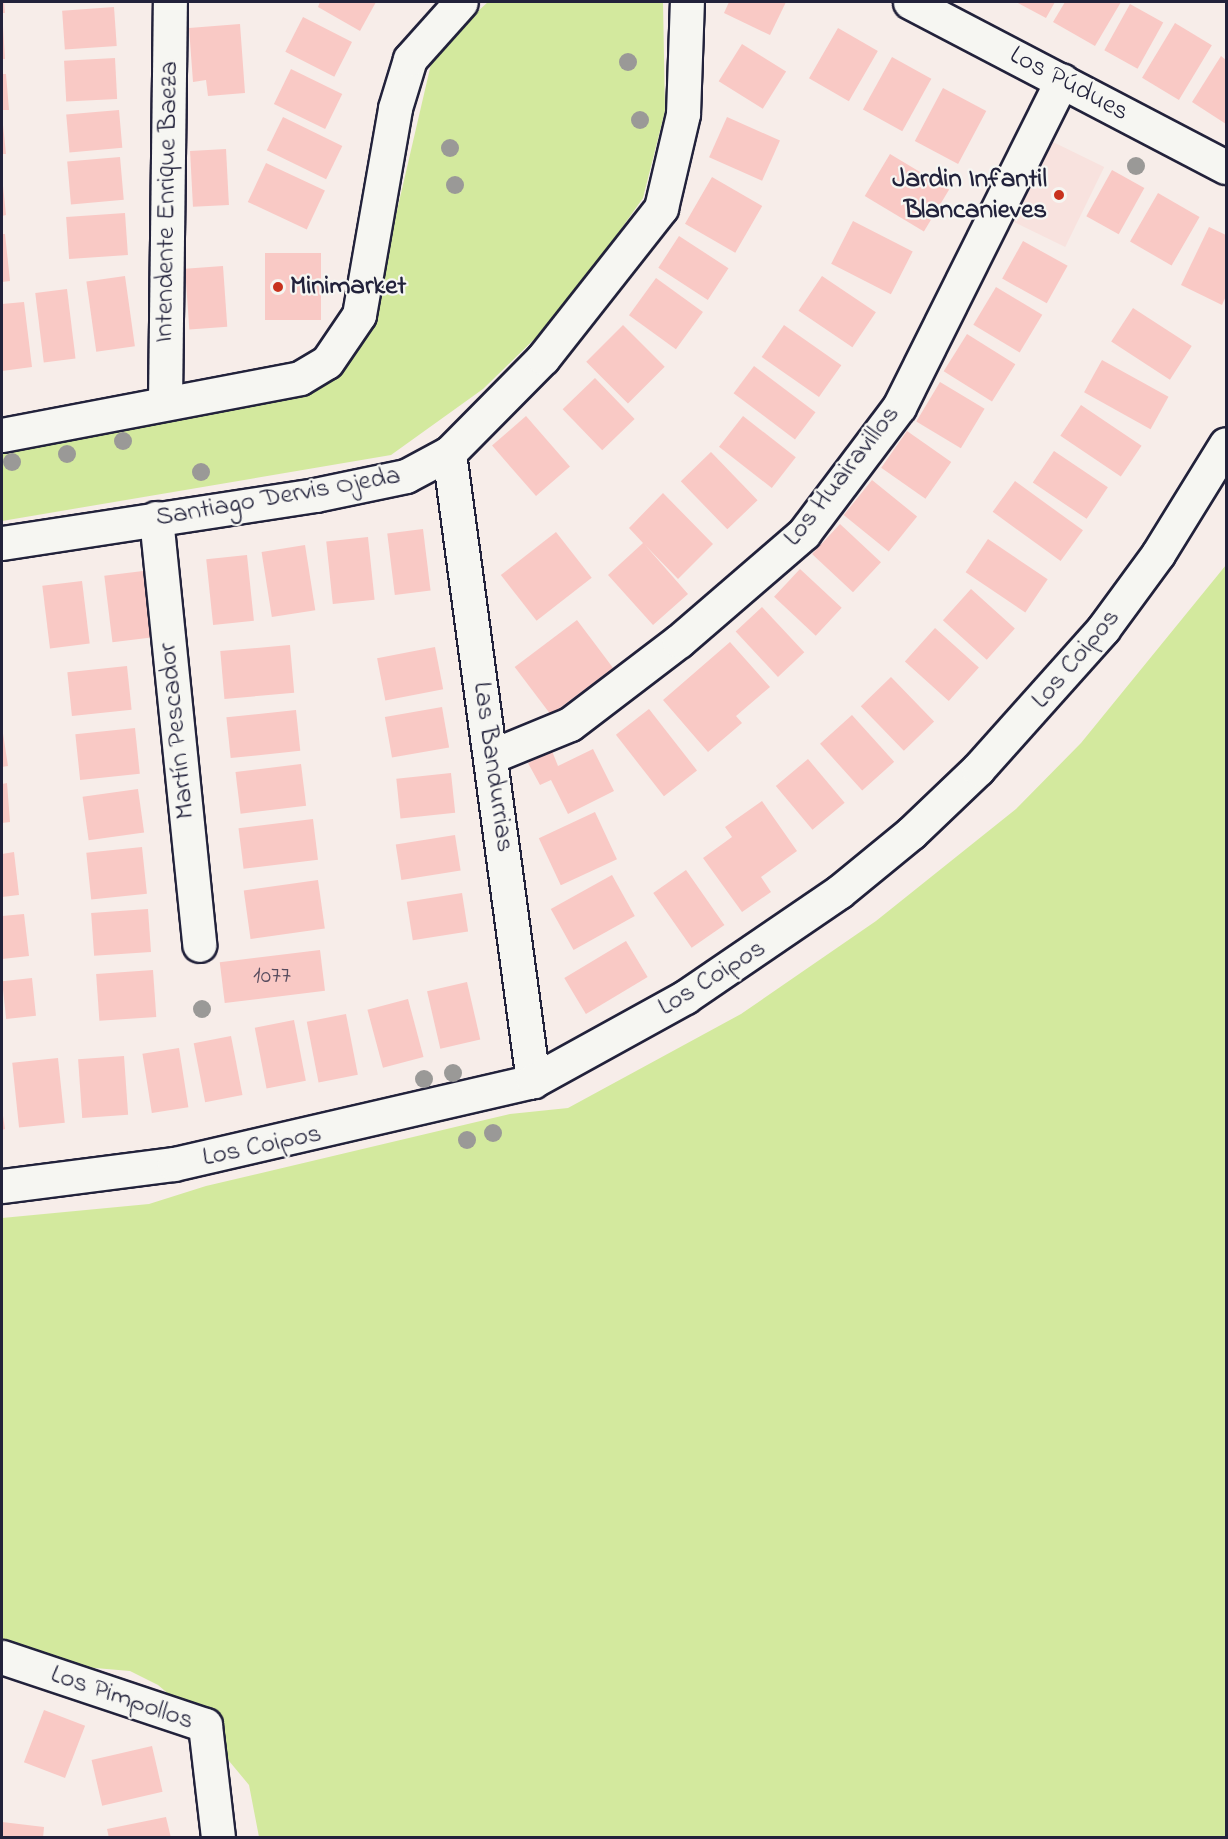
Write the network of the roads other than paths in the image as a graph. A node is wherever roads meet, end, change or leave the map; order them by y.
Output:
1 (170, 2) edge
2 (461, 2) edge
3 (687, 2) edge
4 (910, 2) edge
5 (1062, 80) junction
6 (1227, 167) edge
7 (165, 402) junction
8 (2, 435) edge
9 (1227, 444) edge
10 (449, 453) junction
11 (156, 518) junction
12 (2, 543) edge
13 (492, 756) junction
14 (199, 945) dead end
15 (533, 1082) junction
16 (2, 1186) edge
17 (2, 1657) edge
18 (218, 1838) edge

1 - 7 street, Intendente Enrique Baeza
2 - 7 street
3 - 10 street, Santiago Dervis Ojeda
4 - 5 street, Los Púdues
5 - 6 street, Los Púdues
5 - 13 street, Los Huairavillos
7 - 8 street
9 - 15 street, Los Coipos
10 - 11 street, Santiago Dervis Ojeda
10 - 13 street, Las Bandurrias
11 - 12 street, Santiago Dervis Ojeda
11 - 14 street, Martín Pescador
13 - 15 street, Las Bandurrias
15 - 16 street, Los Coipos
17 - 18 street, Los Pimpollos

